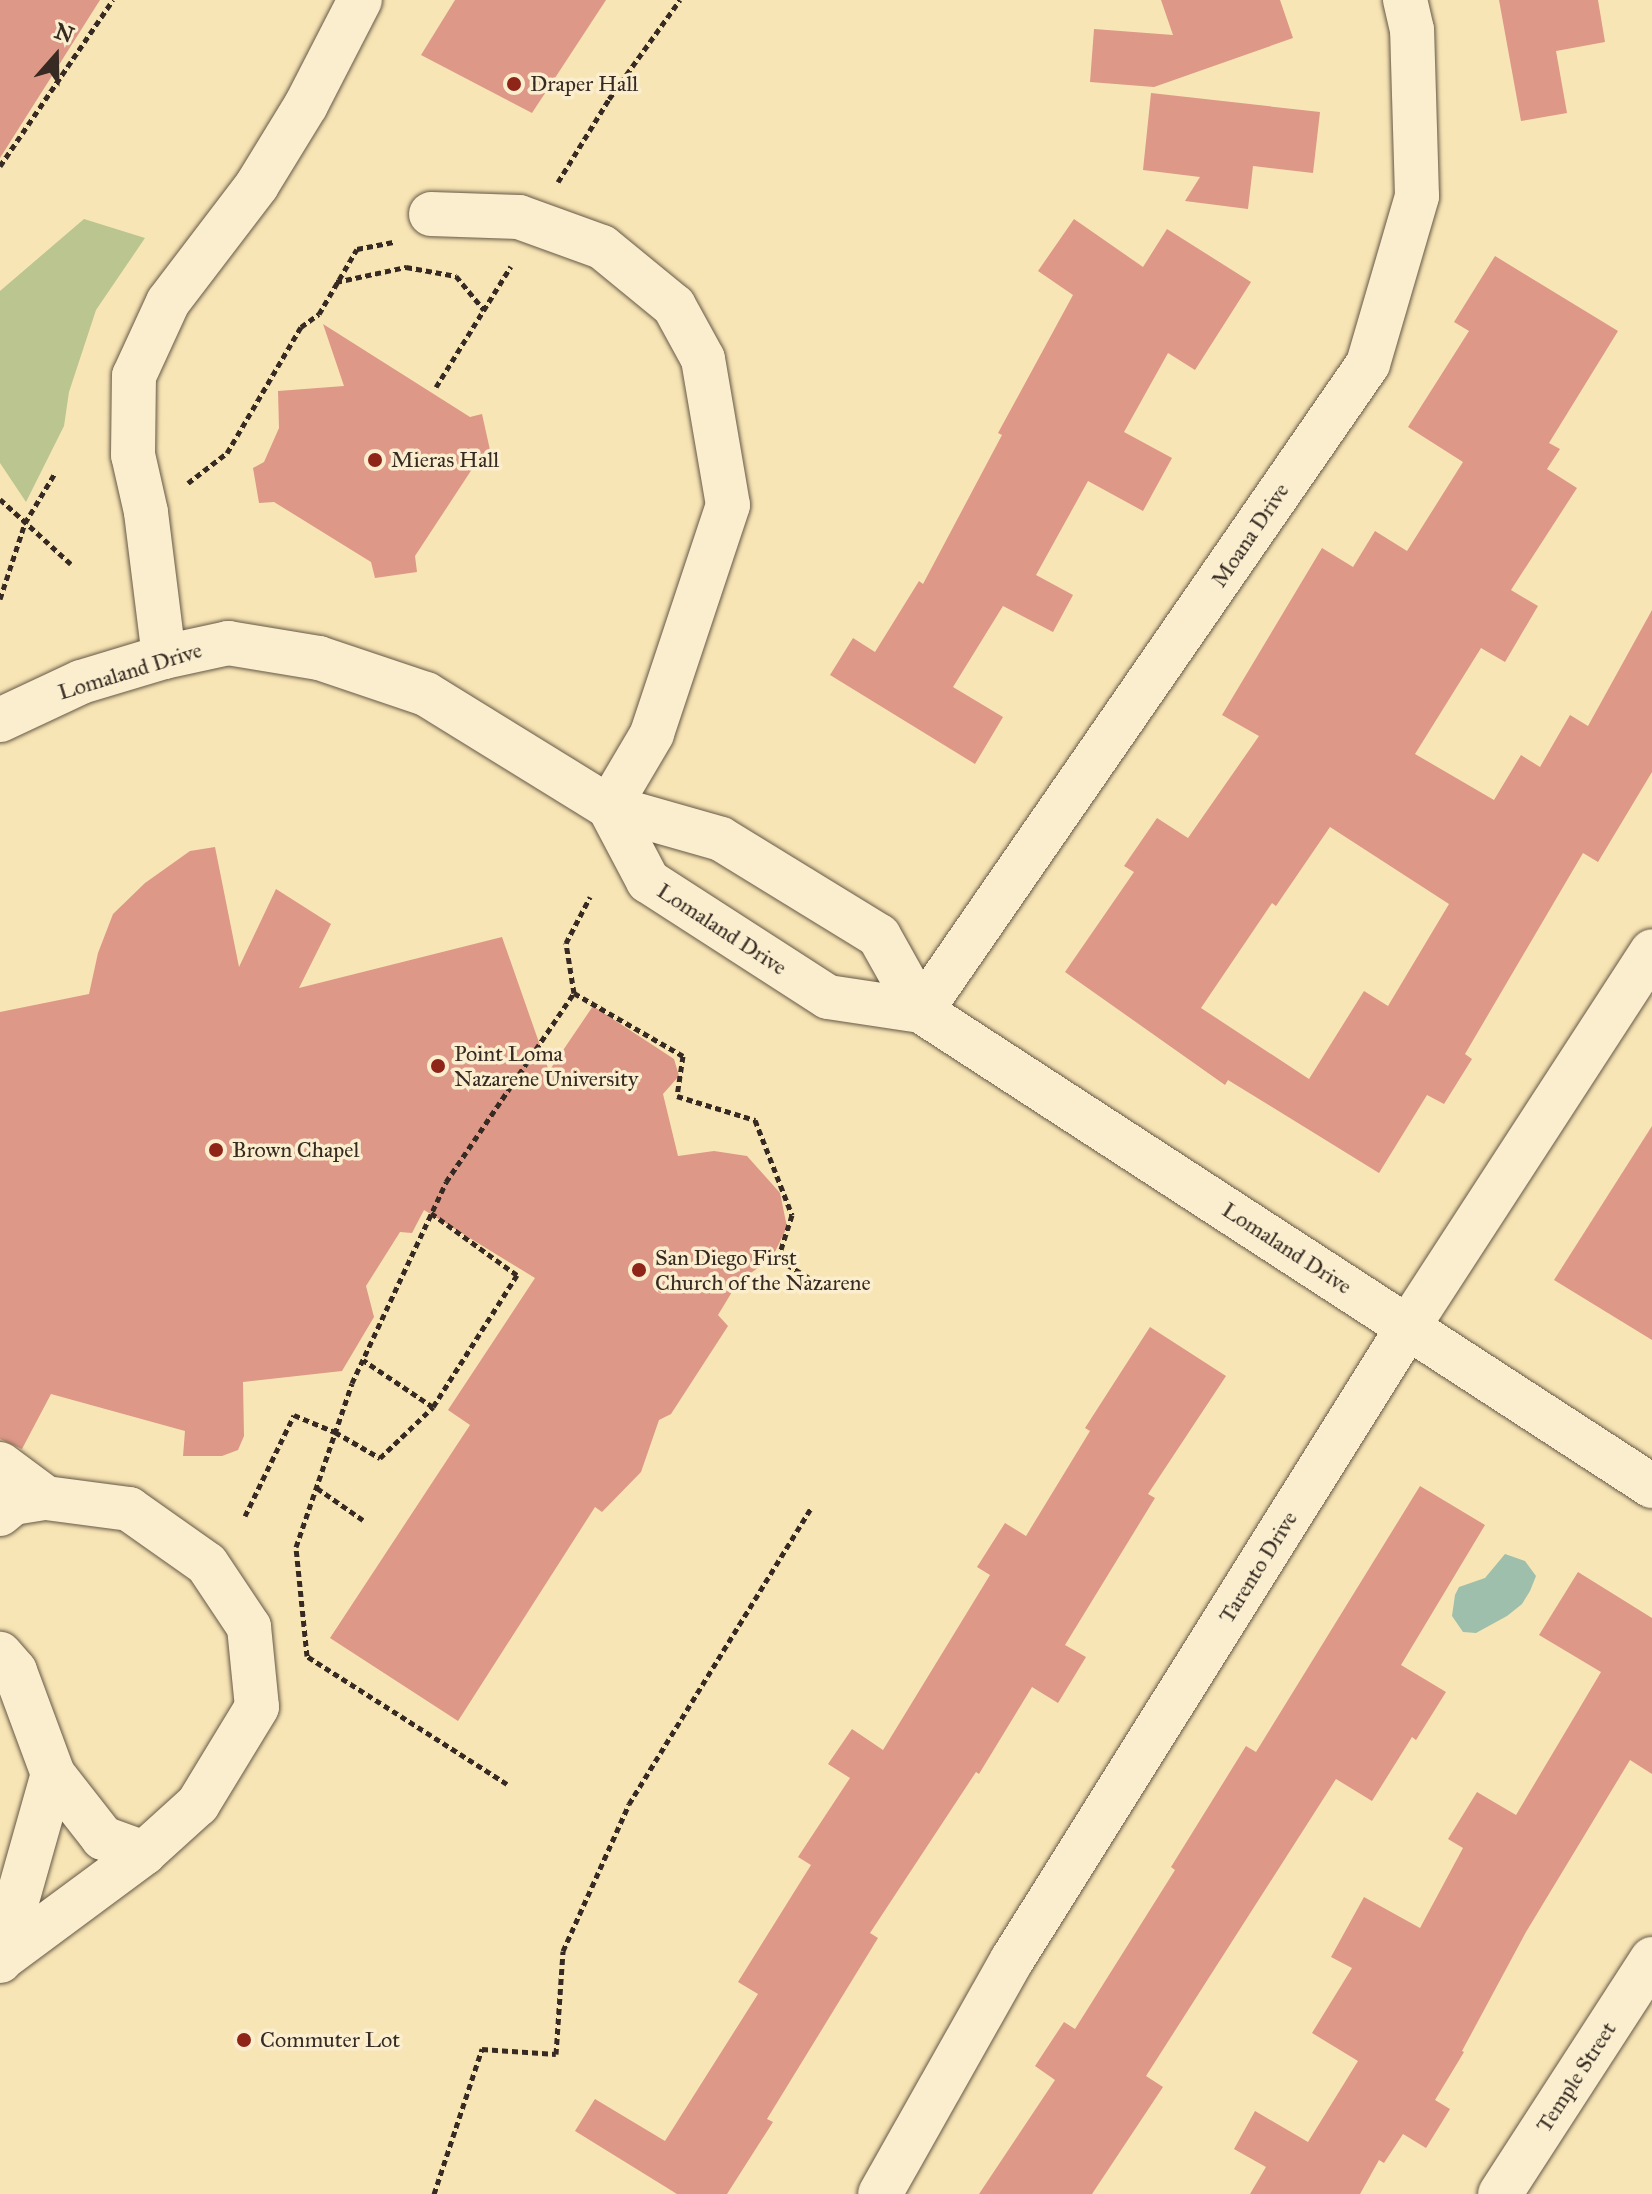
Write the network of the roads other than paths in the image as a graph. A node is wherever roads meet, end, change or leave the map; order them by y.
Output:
1 (360, 0) edge
2 (1405, 0) edge
3 (431, 214) dead end
4 (164, 657) junction
5 (0, 720) edge
6 (609, 807) junction
7 (1652, 951) edge
8 (921, 1011) junction
9 (1408, 1327) junction
10 (0, 1464) edge
11 (1652, 1486) edge
12 (46, 1498) junction
13 (0, 1514) edge
14 (0, 1654) edge
15 (53, 1774) junction
16 (144, 1853) junction
17 (1652, 1959) edge
18 (1, 1960) edge
19 (880, 2194) edge
20 (1500, 2194) edge

1 - 4 street
2 - 8 street, Moana Drive
3 - 6 street
4 - 5 street, Lomaland Drive
4 - 6 street, Lomaland Drive
6 - 8 street, Lomaland Drive
6 - 8 street, Lomaland Drive
7 - 9 street, Tarento Drive
8 - 9 street, Lomaland Drive
9 - 11 street, Lomaland Drive
9 - 19 street, Tarento Drive
10 - 12 street
12 - 13 street
12 - 16 street
14 - 15 street
15 - 16 street
15 - 18 street
16 - 18 street
17 - 20 street, Temple Street

